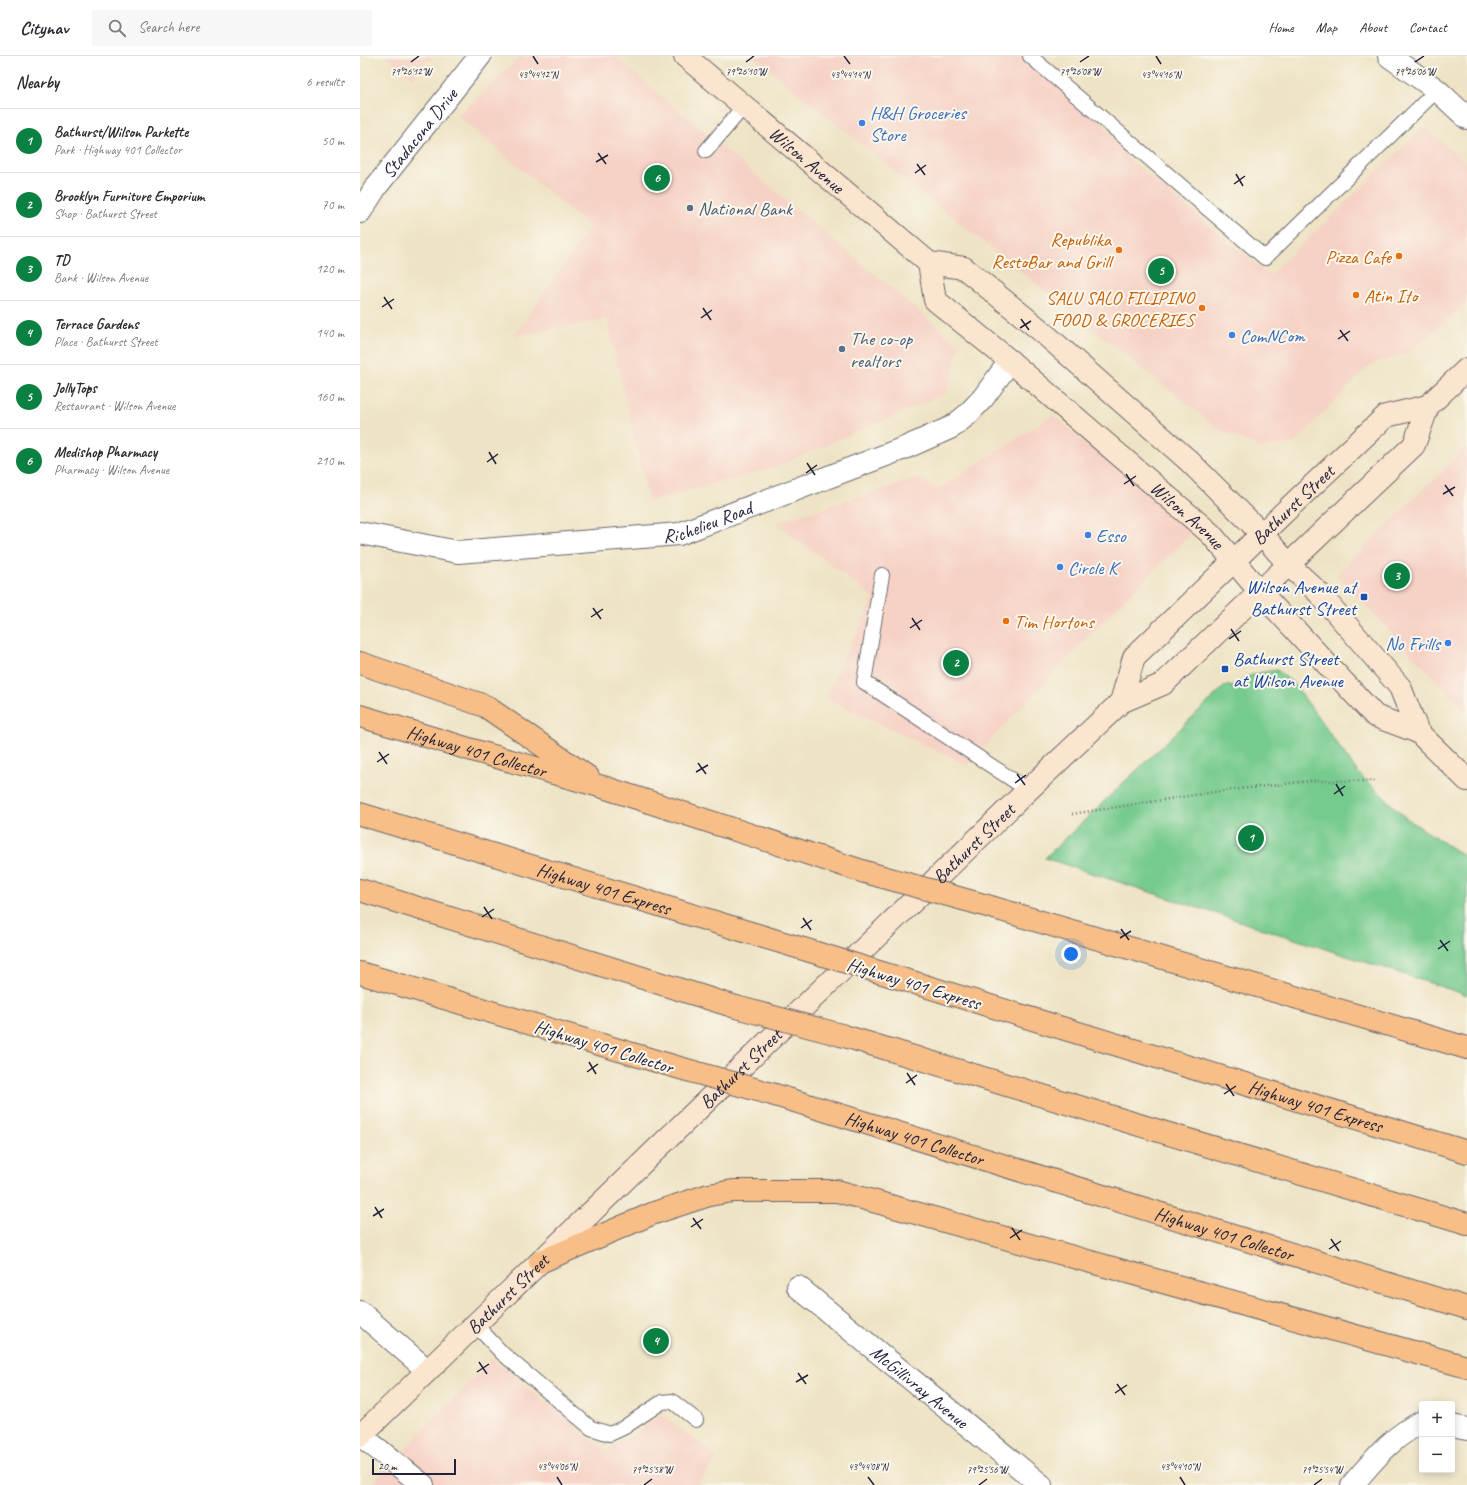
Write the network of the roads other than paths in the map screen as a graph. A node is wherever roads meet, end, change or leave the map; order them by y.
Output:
1 (480, 56) edge
2 (684, 56) edge
3 (1030, 56) edge
4 (1389, 56) edge
5 (1437, 90) junction
6 (744, 106) junction
7 (1467, 118) edge
8 (706, 151) dead end
9 (360, 212) edge
10 (929, 263) junction
11 (1010, 361) junction
12 (1467, 369) edge
13 (1428, 406) junction
14 (360, 533) edge
15 (1262, 534) junction
16 (1234, 561) junction
17 (1289, 565) junction
18 (882, 575) dead end
19 (1260, 592) junction
20 (360, 663) edge
21 (1121, 702) junction
22 (360, 716) edge
23 (1418, 732) junction
24 (1467, 780) edge
25 (602, 787) junction
26 (1028, 790) junction
27 (360, 814) edge
28 (360, 890) edge
29 (360, 973) edge
30 (1467, 1048) edge
31 (1467, 1152) edge
32 (1467, 1224) edge
33 (540, 1262) junction
34 (798, 1287) dead end
35 (1467, 1308) edge
36 (360, 1312) edge
37 (474, 1324) junction
38 (1467, 1367) edge
39 (427, 1370) junction
40 (696, 1420) dead end
41 (1419, 1424) edge
42 (1455, 1427) edge
43 (1467, 1429) edge
44 (360, 1435) edge
45 (423, 1485) edge
46 (1041, 1485) edge
47 (1352, 1485) edge

1 - 9 street, Stadacona Drive
2 - 6 main road, Wilson Avenue
3 - 5 lane
4 - 5 street
5 - 7 street
6 - 8 lane
6 - 10 main road, Wilson Avenue
10 - 11 main road, Wilson Avenue
10 - 15 main road, Wilson Avenue
11 - 14 street, Richelieu Road
11 - 16 main road, Wilson Avenue
12 - 13 main road, Bathurst Street
13 - 15 main road, Bathurst Street
13 - 17 main road, Bathurst Street
15 - 16 main road, Bathurst Street
15 - 17 main road, Wilson Avenue
16 - 19 main road, Wilson Avenue
16 - 21 main road, Bathurst Street
17 - 19 main road, Bathurst Street
17 - 23 main road, Wilson Avenue
18 - 26 lane
19 - 21 main road, Bathurst Street
19 - 23 main road, Wilson Avenue
20 - 25 highway
21 - 26 main road, Bathurst Street
22 - 25 highway, Highway 401 Collector
23 - 24 main road, Wilson Avenue
25 - 30 highway, Highway 401 Collector, bridge
26 - 33 main road, Bathurst Street
27 - 31 highway, Highway 401 Express, bridge
28 - 32 highway, bridge
29 - 35 highway, Highway 401 Collector, bridge
33 - 37 main road, Bathurst Street
33 - 38 highway
34 - 46 street, McGillivray Avenue
36 - 39 street
37 - 39 main road, Bathurst Street
37 - 40 lane
39 - 44 main road, Bathurst Street
41 - 47 street
42 - 43 street
44 - 45 street

